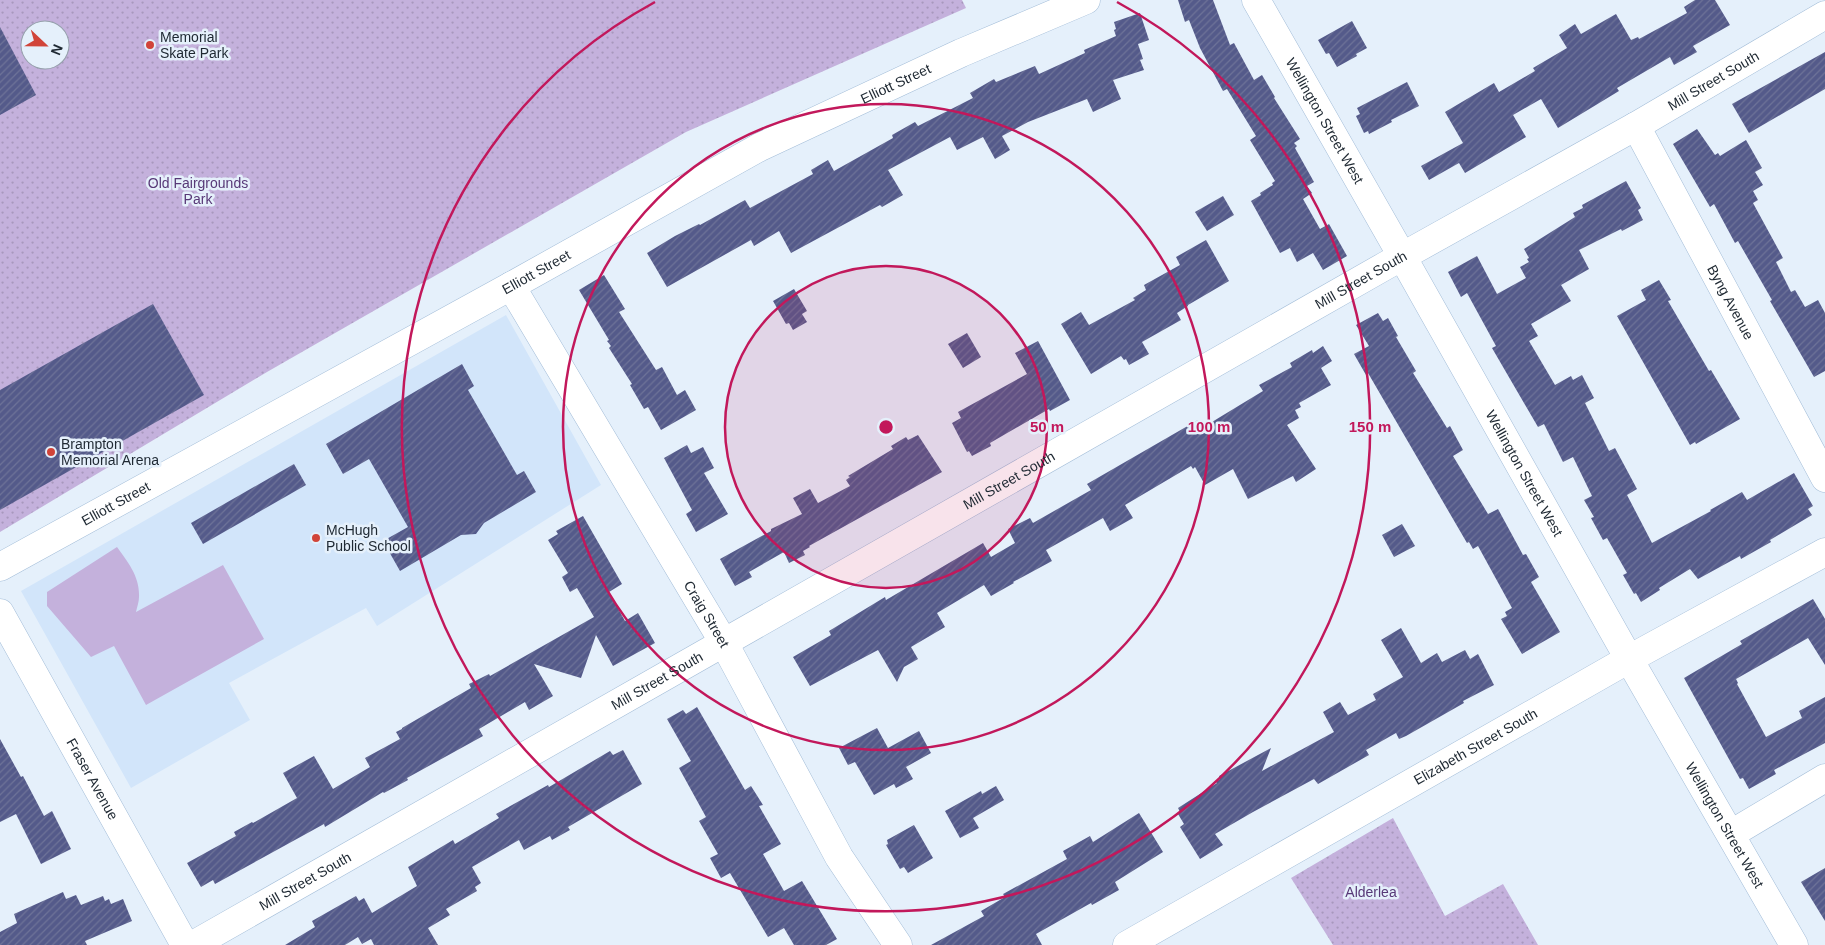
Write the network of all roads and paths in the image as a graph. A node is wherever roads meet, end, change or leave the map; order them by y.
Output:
1 (1086, 0) edge
2 (1256, 0) edge
3 (1825, 15) edge
4 (1636, 126) junction
5 (1402, 256) junction
6 (511, 286) junction
7 (1825, 478) edge
8 (1825, 552) edge
9 (0, 567) edge
10 (0, 613) edge
11 (724, 643) junction
12 (1628, 659) junction
13 (1825, 778) edge
14 (1731, 834) junction
15 (185, 945) edge
16 (193, 945) edge
17 (898, 945) edge
18 (1127, 945) edge
19 (1794, 945) edge

1 - 6 street, Elliott Street
2 - 5 street, Wellington Street West
3 - 4 street, Mill Street South
4 - 5 street, Mill Street South
4 - 7 street, Byng Avenue
5 - 11 street, Mill Street South
5 - 12 street, Wellington Street West
6 - 9 street, Elliott Street
6 - 11 street, Craig Street
8 - 12 street, Elizabeth Street South
10 - 15 street, Fraser Avenue
11 - 16 street, Mill Street South
11 - 17 street, Craig Street
12 - 14 street, Wellington Street West
12 - 18 street, Elizabeth Street South
13 - 14 street
14 - 19 street, Wellington Street West

